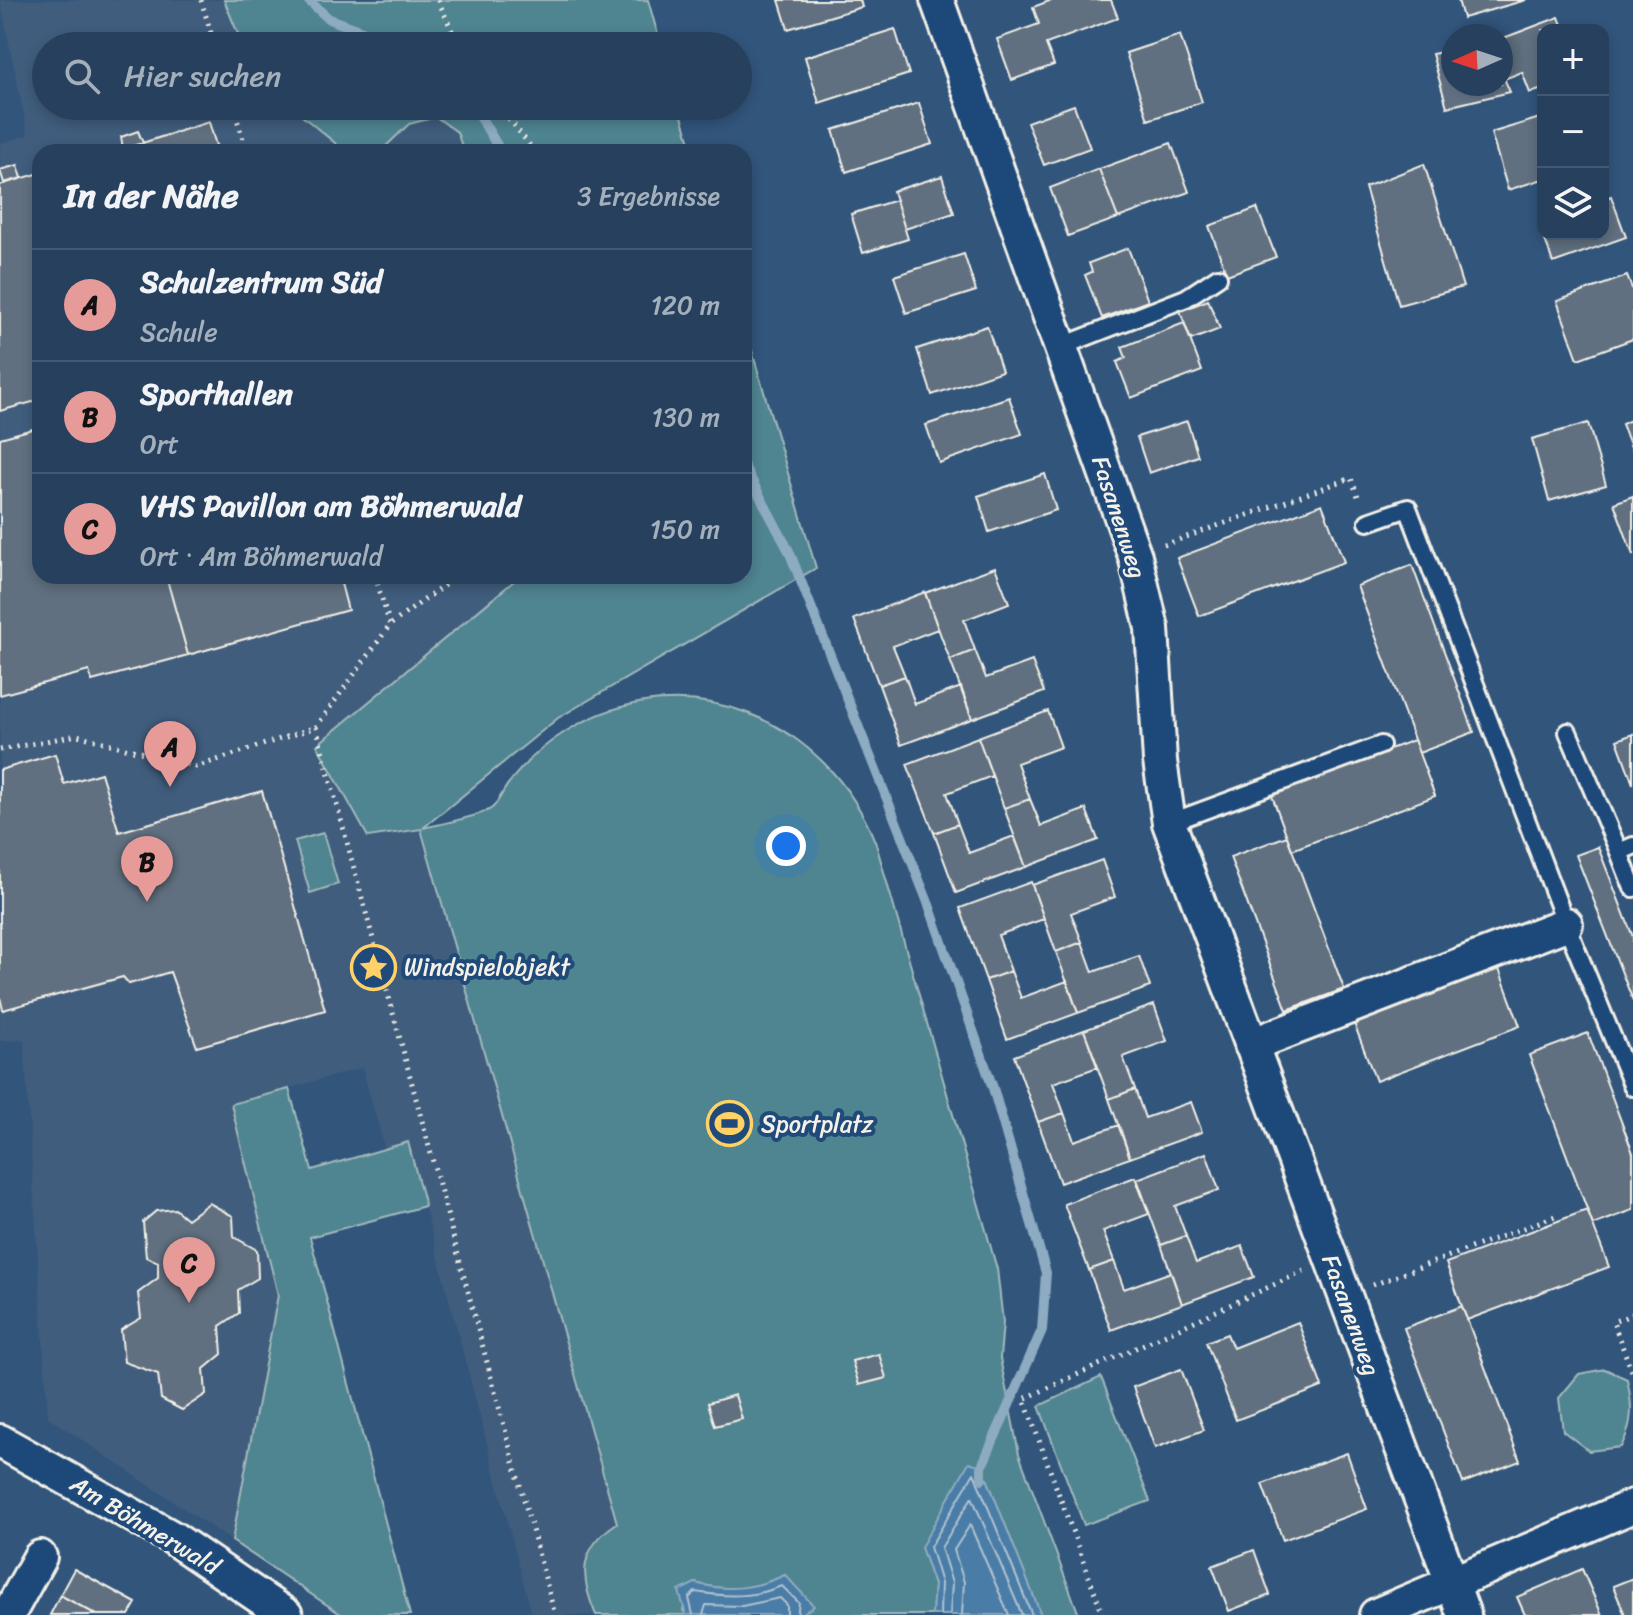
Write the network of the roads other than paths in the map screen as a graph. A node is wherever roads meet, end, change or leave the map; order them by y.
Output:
1 (937, 0) edge
2 (1218, 277) dead end
3 (1060, 347) junction
4 (1368, 522) road end
5 (1568, 732) dead end
6 (1381, 745) dead end
7 (1169, 823) junction
8 (1626, 849) edge
9 (1633, 888) edge
10 (1566, 924) junction
11 (1251, 1045) junction
12 (1633, 1087) edge
13 (0, 1441) edge
14 (1633, 1506) edge
15 (40, 1557) dead end
16 (1458, 1600) edge
17 (8, 1615) edge
18 (286, 1615) edge
19 (1376, 1615) edge

1 - 3 street, Fasanenweg
2 - 3 lane
3 - 7 street, Fasanenweg
4 - 10 lane
5 - 8 lane
6 - 7 lane
7 - 11 street, Fasanenweg
8 - 9 lane
10 - 11 street
10 - 12 lane
11 - 16 street, Fasanenweg
13 - 18 street, Am Böhmerwald
14 - 16 street
15 - 17 street
16 - 19 street

